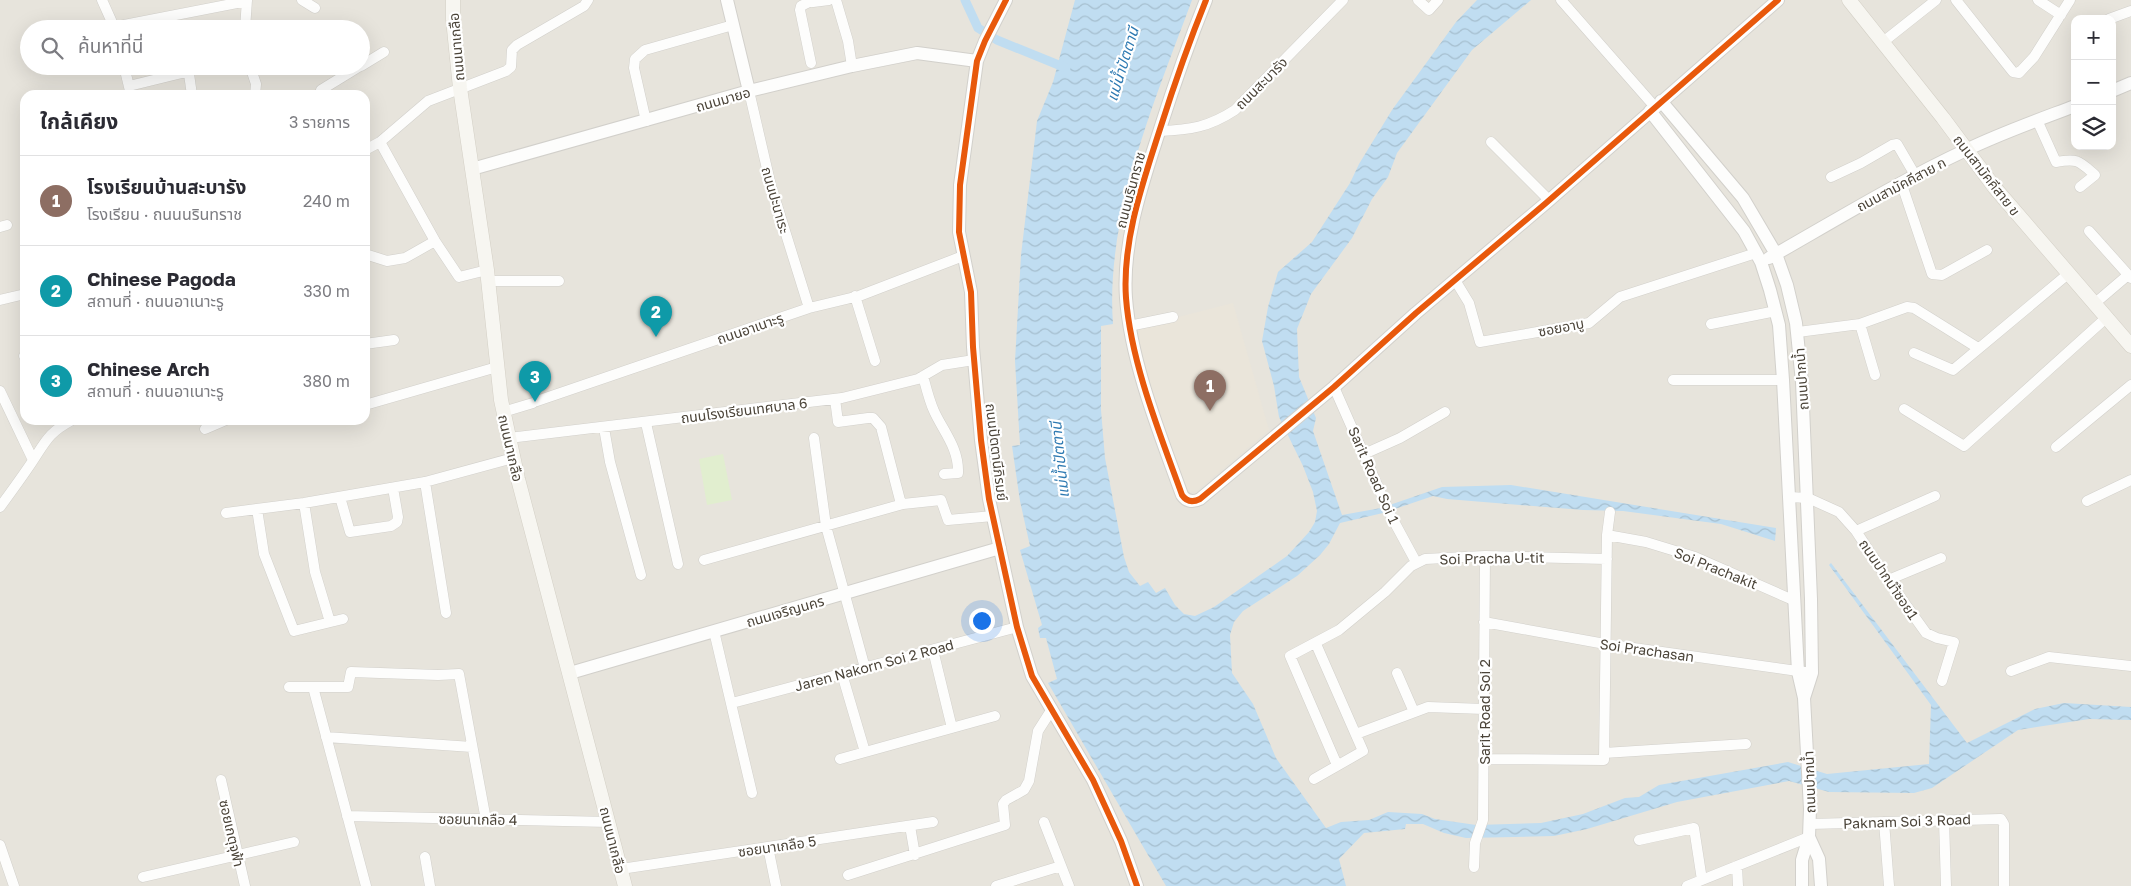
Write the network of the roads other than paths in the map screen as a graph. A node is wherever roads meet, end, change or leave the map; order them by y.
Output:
1 (102, 0) edge
2 (247, 0) edge
3 (302, 0) edge
4 (453, 0) edge
5 (588, 0) edge
6 (727, 0) edge
7 (829, 0) edge
8 (836, 0) edge
9 (1006, 0) edge
10 (1206, 0) edge
11 (1343, 0) edge
12 (1418, 0) edge
13 (1438, 0) edge
14 (1561, 0) edge
15 (1778, 0) edge
16 (1849, 0) edge
17 (1936, 0) edge
18 (1956, 0) edge
19 (2038, 0) edge
20 (2070, 0) edge
21 (810, 1) edge
22 (315, 8) dead end
23 (2131, 10) edge
24 (2061, 15) junction
25 (2116, 16) edge
26 (111, 20) edge
27 (153, 20) edge
28 (246, 20) edge
29 (733, 25) junction
30 (1883, 42) junction
31 (384, 52) dead end
32 (370, 61) edge
33 (977, 61) junction
34 (811, 63) dead end
35 (852, 66) junction
36 (126, 75) edge
37 (177, 75) edge
38 (189, 75) edge
39 (253, 75) edge
40 (345, 75) edge
41 (2131, 83) edge
42 (460, 88) junction
43 (2116, 89) edge
44 (130, 90) edge
45 (133, 90) edge
46 (191, 90) edge
47 (256, 90) edge
48 (321, 90) edge
49 (749, 91) junction
50 (1655, 106) junction
51 (2071, 108) edge
52 (646, 120) junction
53 (2038, 120) junction
54 (1160, 131) junction
55 (380, 142) junction
56 (1492, 142) dead end
57 (370, 147) edge
58 (1967, 150) junction
59 (472, 169) junction
60 (1915, 175) junction
61 (1831, 177) dead end
62 (1901, 182) junction
63 (2080, 188) dead end
64 (1549, 200) junction
65 (2089, 231) dead end
66 (435, 241) junction
67 (1987, 250) dead end
68 (1776, 254) junction
69 (370, 256) edge
70 (963, 256) junction
71 (1758, 258) junction
72 (2068, 274) junction
73 (487, 276) junction
74 (2129, 276) edge
75 (1455, 280) junction
76 (559, 281) dead end
77 (20, 295) edge
78 (856, 296) junction
79 (0, 300) edge
80 (2094, 304) junction
81 (809, 308) junction
82 (1776, 311) junction
83 (1173, 317) dead end
84 (2106, 318) junction
85 (1711, 324) dead end
86 (1860, 324) junction
87 (1130, 326) junction
88 (1798, 332) junction
89 (394, 340) dead end
90 (370, 343) edge
91 (2131, 346) edge
92 (1978, 348) junction
93 (1914, 353) dead end
94 (974, 360) junction
95 (875, 361) dead end
96 (497, 367) junction
97 (1875, 375) dead end
98 (923, 376) junction
99 (1674, 380) dead end
100 (1783, 380) junction
101 (2131, 385) edge
102 (1334, 387) junction
103 (0, 391) edge
104 (835, 399) junction
105 (370, 404) edge
106 (1904, 409) dead end
107 (503, 412) junction
108 (1445, 412) dead end
109 (646, 423) junction
110 (62, 425) edge
111 (214, 425) edge
112 (604, 428) junction
113 (205, 429) dead end
114 (509, 438) junction
115 (814, 438) dead end
116 (2056, 447) dead end
117 (1364, 454) junction
118 (513, 458) junction
119 (33, 460) junction
120 (944, 474) dead end
121 (2131, 480) edge
122 (425, 482) junction
123 (393, 488) junction
124 (1935, 496) dead end
125 (340, 497) junction
126 (1789, 497) junction
127 (1808, 498) junction
128 (2087, 501) dead end
129 (304, 503) junction
130 (901, 504) junction
131 (0, 507) edge
132 (257, 509) junction
133 (226, 512) dead end
134 (1610, 512) dead end
135 (993, 516) junction
136 (826, 526) junction
137 (1856, 531) junction
138 (1607, 535) junction
139 (1000, 548) junction
140 (1485, 556) junction
141 (1942, 558) dead end
142 (1607, 559) junction
143 (704, 560) dead end
144 (1416, 562) junction
145 (678, 564) dead end
146 (641, 575) dead end
147 (1888, 580) junction
148 (846, 593) junction
149 (1794, 600) junction
150 (446, 613) dead end
151 (344, 619) dead end
152 (330, 622) junction
153 (1484, 622) junction
154 (1017, 628) junction
155 (714, 632) junction
156 (1316, 644) junction
157 (1605, 644) junction
158 (933, 650) junction
159 (2131, 666) edge
160 (865, 668) junction
161 (2011, 671) dead end
162 (1798, 672) junction
163 (1397, 673) dead end
164 (1812, 673) junction
165 (570, 674) junction
166 (842, 674) junction
167 (1942, 681) dead end
168 (289, 687) dead end
169 (313, 687) junction
170 (1804, 698) junction
171 (732, 703) junction
172 (1052, 709) junction
173 (1484, 709) junction
174 (1414, 712) junction
175 (995, 716) dead end
176 (952, 728) junction
177 (1356, 734) junction
178 (326, 737) junction
179 (1746, 744) dead end
180 (472, 747) junction
181 (865, 752) junction
182 (1604, 756) junction
183 (840, 759) dead end
184 (1484, 759) junction
185 (1337, 765) junction
186 (1314, 779) dead end
187 (220, 780) dead end
188 (752, 794) dead end
189 (347, 816) junction
190 (486, 820) junction
191 (1944, 820) junction
192 (609, 822) junction
193 (933, 822) dead end
194 (1044, 822) dead end
195 (1884, 822) junction
196 (910, 826) junction
197 (1810, 830) junction
198 (1639, 840) dead end
199 (294, 842) dead end
200 (0, 845) edge
201 (768, 846) junction
202 (915, 854) junction
203 (237, 855) junction
204 (425, 857) dead end
205 (2, 860) edge
206 (1061, 866) junction
207 (1737, 866) junction
208 (1474, 867) dead end
209 (621, 869) junction
210 (848, 875) dead end
211 (144, 877) dead end
212 (1702, 880) junction
213 (14, 886) edge
214 (245, 886) edge
215 (366, 886) edge
216 (430, 886) edge
217 (625, 886) edge
218 (776, 886) edge
219 (996, 886) edge
220 (1069, 886) edge
221 (1137, 886) edge
222 (1687, 886) edge
223 (1738, 886) edge
224 (1802, 886) edge
225 (1821, 886) edge
226 (1889, 886) edge
227 (1946, 886) edge
228 (2004, 886) edge

1 - 26 street
2 - 27 street
2 - 28 street
3 - 22 street
4 - 42 main road, ถนนนาเกลือ
5 - 42 street
6 - 29 street
7 - 21 street
8 - 35 street
9 - 33 street, ถนนปัตตานีภิรมย์
10 - 54 street, ถนนนรินทราช
11 - 54 street, ถนนสะบารัง
12 - 13 street
14 - 50 street
15 - 50 street
16 - 30 main road, ถนนสามัคคีสาย ข
17 - 30 street
18 - 24 street
19 - 24 street
20 - 24 street
21 - 34 street
23 - 25 street
29 - 49 street
29 - 52 street
30 - 58 main road, ถนนสามัคคีสาย ข
31 - 32 street
33 - 35 street, ถนนมายอ
33 - 70 street, ถนนปัตตานีภิรมย์
35 - 49 street, ถนนมายอ
36 - 44 street
37 - 45 street
38 - 46 street
39 - 47 street
40 - 48 street
41 - 43 street
42 - 55 street
42 - 59 main road, ถนนนาเกลือ
49 - 52 street, ถนนมายอ
49 - 81 street, ถนนปะนาเระ
50 - 64 street
50 - 68 street, ถนนปากน้ำ
50 - 71 street, ถนนปากน้ำ
51 - 53 street, ถนนสามัคคีสาย ก
52 - 59 street, ถนนมายอ
53 - 58 street, ถนนสามัคคีสาย ก
53 - 63 street
54 - 87 street, ถนนนรินทราช
55 - 57 street
55 - 66 street
56 - 64 street
58 - 60 street, ถนนสามัคคีสาย ก
58 - 72 main road, ถนนสามัคคีสาย ข
59 - 73 main road, ถนนนาเกลือ
60 - 61 street
60 - 62 street, ถนนสามัคคีสาย ก
62 - 67 street
62 - 68 street, ถนนสามัคคีสาย ก
64 - 75 street
65 - 74 street
66 - 69 street
66 - 73 street
68 - 71 street, ถนนสามัคคีสาย ก
68 - 88 street, ถนนปากน้ำ
70 - 78 street, ถนนอาเนาะรู
70 - 94 street, ถนนปัตตานีภิรมย์
71 - 75 street, ซอยอาบู
71 - 82 street, ถนนปากน้ำ
72 - 80 main road, ถนนสามัคคีสาย ข
72 - 92 street
73 - 76 street
73 - 96 main road, ถนนนาเกลือ
74 - 80 street
75 - 102 street
77 - 79 street
78 - 81 street, ถนนอาเนาะรู
78 - 95 street
80 - 84 main road, ถนนสามัคคีสาย ข
81 - 107 street, ถนนอาเนาะรู
82 - 85 street
82 - 100 street, ถนนปากน้ำ
83 - 87 street
84 - 91 main road, ถนนสามัคคีสาย ข
84 - 106 street
86 - 88 street
86 - 92 street
86 - 97 street
87 - 102 street, ถนนนรินทราช
88 - 127 street, ถนนปากน้ำ
89 - 90 street
92 - 93 street
94 - 98 street, ถนนโรงเรียนเทศบาล 6
94 - 135 street, ถนนปัตตานีภิรมย์
96 - 105 street
96 - 107 main road, ถนนนาเกลือ
98 - 104 street, ถนนโรงเรียนเทศบาล 6
98 - 120 street
99 - 100 street
100 - 126 street, ถนนปากน้ำ
101 - 116 street
102 - 117 street, Sarit Road Soi 1
103 - 119 street
104 - 109 street, ถนนโรงเรียนเทศบาล 6
104 - 130 street
107 - 114 main road, ถนนนาเกลือ
108 - 117 street
109 - 112 street, ถนนโรงเรียนเทศบาล 6
109 - 145 street
110 - 119 street
111 - 113 street
112 - 114 street, ถนนโรงเรียนเทศบาล 6
112 - 146 street
114 - 118 main road, ถนนนาเกลือ
115 - 136 street
117 - 144 street, Sarit Road Soi 1
118 - 122 street
118 - 165 main road, ถนนนาเกลือ
119 - 131 street
121 - 128 street
122 - 123 street
122 - 150 street
123 - 125 street
123 - 125 street
124 - 137 street
125 - 129 street
126 - 127 street, ถนนปากนำ้ซอย1
126 - 149 street, ถนนปากน้ำ
127 - 137 street, ถนนปากนำ้ซอย1
127 - 164 street, ถนนปากน้ำ
129 - 132 street
129 - 152 street
130 - 135 street
130 - 136 street
132 - 133 street
132 - 152 street
134 - 138 street
135 - 139 street, ถนนปัตตานีภิรมย์
136 - 143 street
136 - 148 street
137 - 147 street, ถนนปากนำ้ซอย1
138 - 142 street
138 - 149 street, Soi Prachakit
139 - 148 street, ถนนเจริญนคร
139 - 154 street, ถนนปัตตานีภิรมย์
140 - 142 street, Soi Pracha U-tit
140 - 144 street, Soi Pracha U-tit
140 - 153 street, Sarit Road Soi 2
141 - 147 street
142 - 157 street
144 - 156 street
147 - 167 street, ถนนปากนำ้ซอย1
148 - 155 street, ถนนเจริญนคร
148 - 160 street
149 - 162 street, ถนนปากน้ำ
151 - 152 street
153 - 157 street, Soi Prachasan
153 - 173 street, Sarit Road Soi 2
154 - 158 street, Jaren Nakorn Soi 2 Road
154 - 172 street, ถนนปัตตานีภิรมย์
155 - 165 street, ถนนเจริญนคร
155 - 171 street
156 - 177 street
156 - 185 street
157 - 162 street, Soi Prachasan
157 - 182 street
158 - 160 street, Jaren Nakorn Soi 2 Road
158 - 176 street
159 - 161 street
160 - 166 street, Jaren Nakorn Soi 2 Road
162 - 164 street, Soi Prachasan
162 - 170 street, ถนนปากน้ำ
163 - 174 street
164 - 170 street, ถนนปากน้ำ
165 - 192 main road, ถนนนาเกลือ
166 - 171 street, Jaren Nakorn Soi 2 Road
166 - 181 street
168 - 169 street
169 - 178 street
169 - 180 street
170 - 197 street, ถนนปากน้ำ
171 - 188 street
172 - 202 street
172 - 221 street, ถนนปัตตานีภิรมย์
173 - 174 street
173 - 184 street, Sarit Road Soi 2
174 - 177 street
175 - 176 street
176 - 181 street
177 - 185 street
178 - 180 street
178 - 189 street
179 - 182 street
180 - 190 street
181 - 183 street
182 - 184 street
184 - 208 street, Sarit Road Soi 2
185 - 186 street
187 - 203 street, ซอยเกตุจุฟ้า
189 - 190 street, ซอยนาเกลือ 4
189 - 215 street
190 - 192 street, ซอยนาเกลือ 4
191 - 195 street, Paknam Soi 3 Road
191 - 227 street
191 - 228 street, Paknam Soi 3 Road
192 - 209 main road, ถนนนาเกลือ
193 - 196 street, ซอยนาเกลือ 5
194 - 206 street
195 - 197 street, Paknam Soi 3 Road
195 - 226 street
196 - 201 street, ซอยนาเกลือ 5
196 - 202 street
197 - 207 street
197 - 224 street, ถนนปากน้ำ
197 - 225 street, ถนนปากน้ำ
198 - 212 street
199 - 203 street
200 - 205 street
201 - 209 street, ซอยนาเกลือ 5
201 - 218 street
202 - 210 street
203 - 211 street
203 - 214 street, ซอยเกตุจุฟ้า
204 - 216 street
205 - 213 street
206 - 219 street
206 - 220 street
207 - 212 street
207 - 223 street
209 - 217 main road, ถนนนาเกลือ
212 - 222 street

